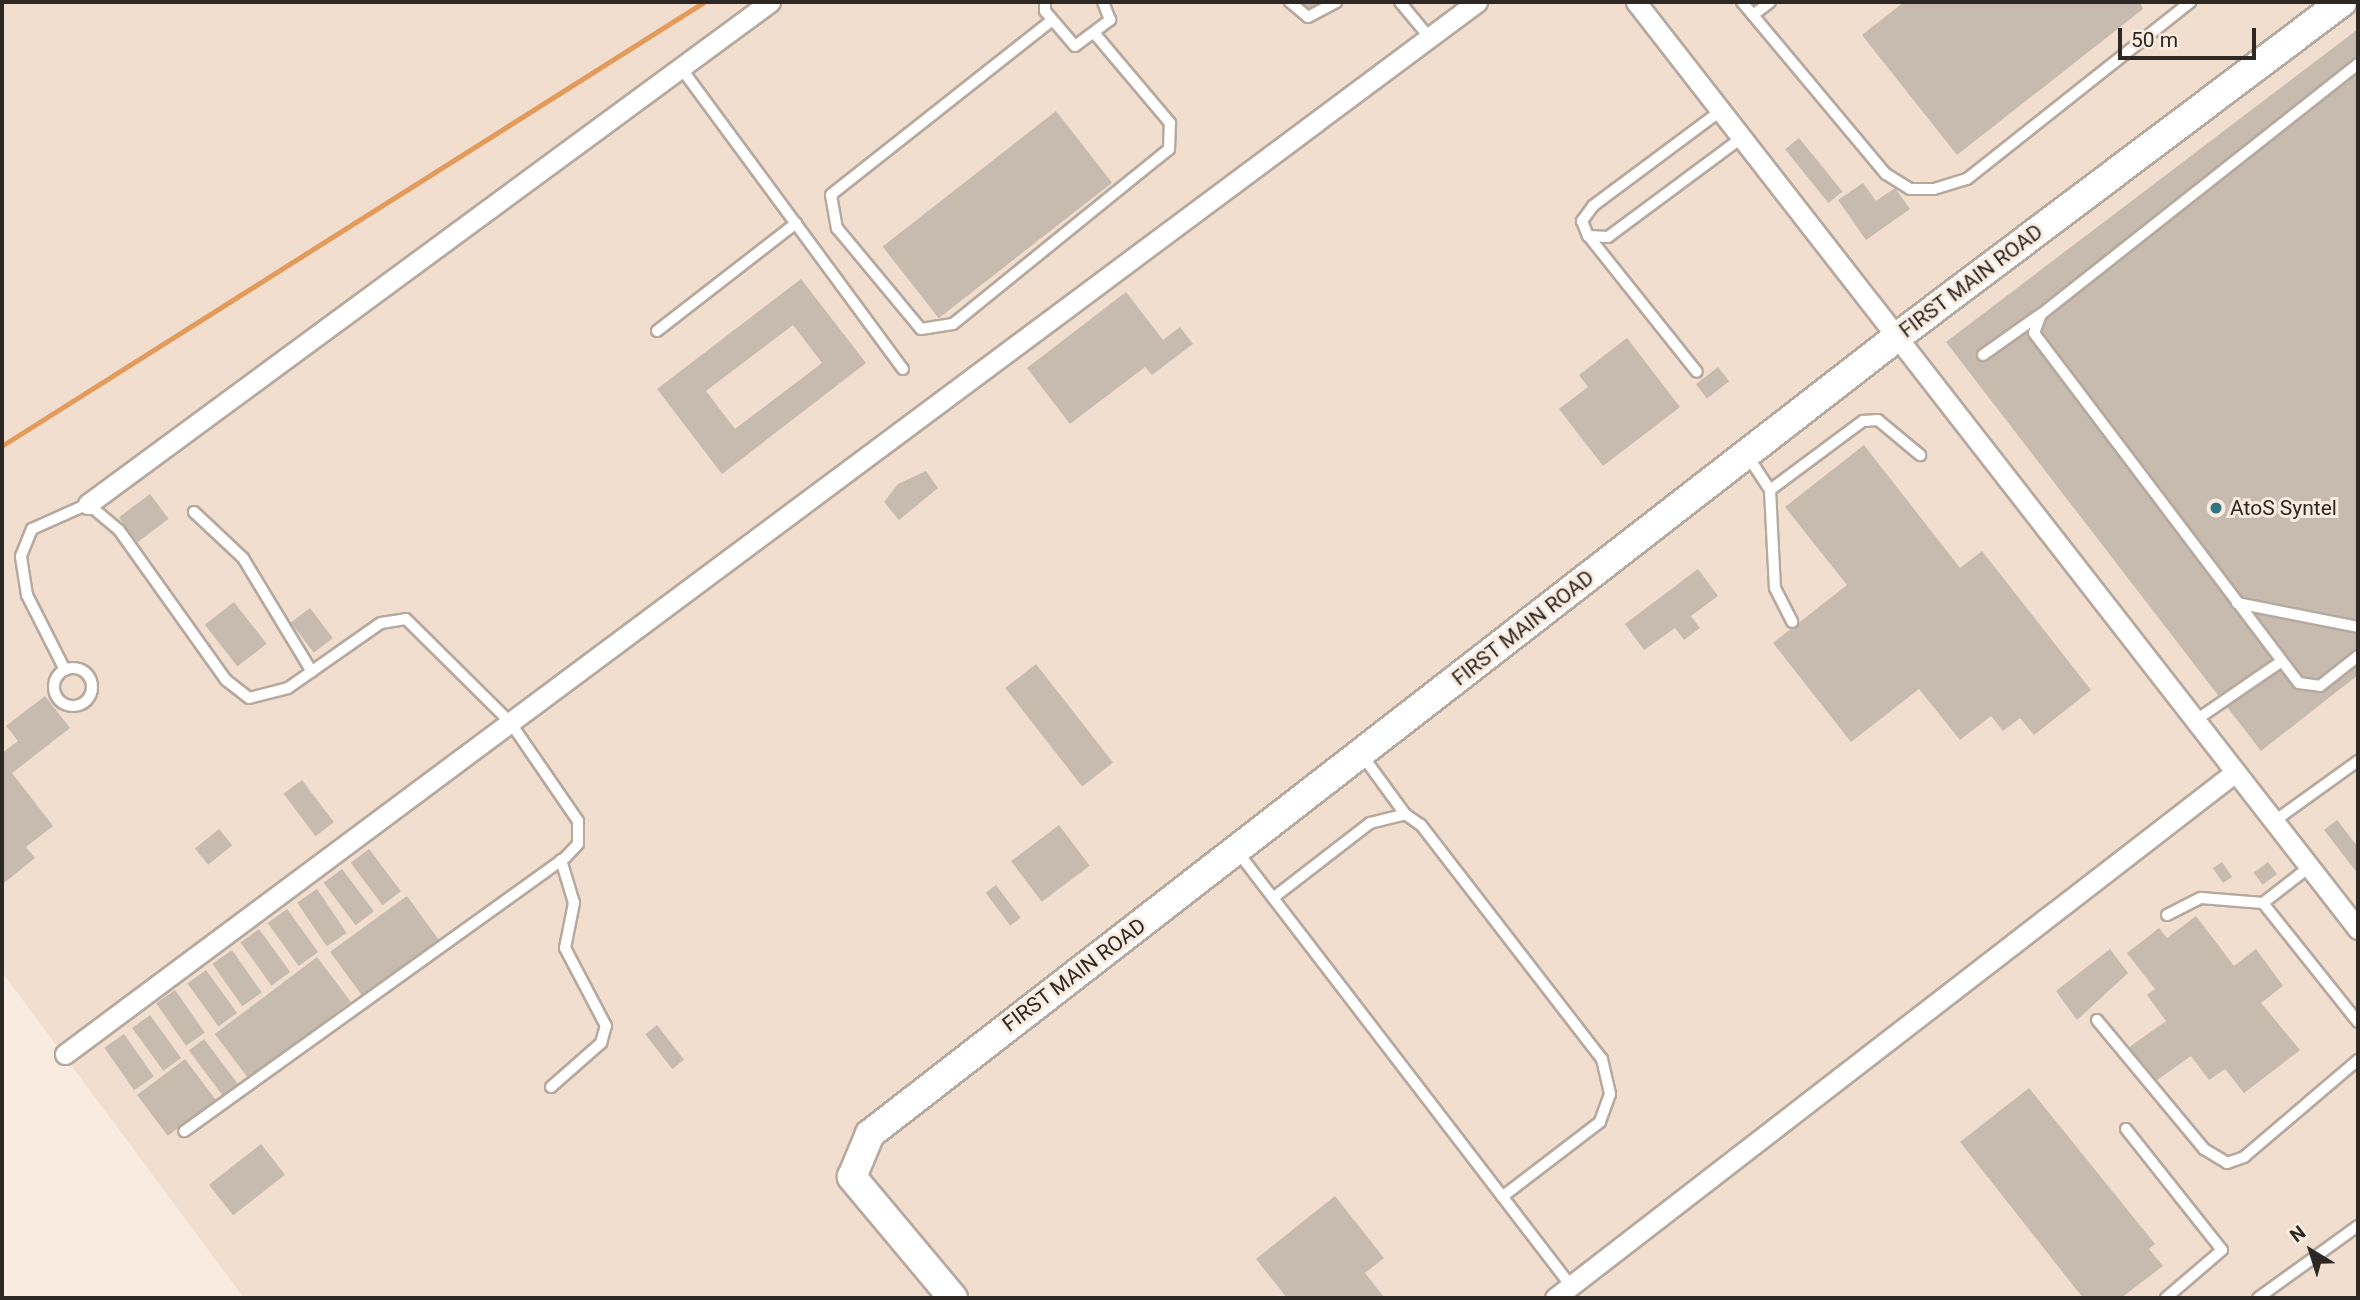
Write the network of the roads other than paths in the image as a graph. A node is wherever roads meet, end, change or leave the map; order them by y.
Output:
1 (770, 2) edge
2 (1045, 2) edge
3 (1103, 2) edge
4 (1290, 2) edge
5 (1336, 2) edge
6 (1400, 2) edge
7 (1477, 2) edge
8 (1636, 2) edge
9 (1742, 2) edge
10 (1770, 2) edge
11 (2190, 2) edge
12 (2342, 2) edge
13 (1753, 15) junction
14 (1051, 21) junction
15 (1095, 34) junction
16 (1429, 37) junction
17 (2358, 64) edge
18 (681, 68) junction
19 (1719, 112) junction
20 (1740, 139) junction
21 (796, 223) junction
22 (1588, 236) junction
23 (2041, 314) junction
24 (1892, 330) junction
25 (657, 331) dead end
26 (1983, 355) dead end
27 (903, 369) dead end
28 (1697, 372) dead end
29 (1746, 454) junction
30 (1920, 455) dead end
31 (1770, 490) junction
32 (88, 504) junction
33 (194, 512) dead end
34 (2237, 603) junction
35 (1793, 622) dead end
36 (2358, 627) edge
37 (2358, 656) edge
38 (2282, 661) junction
39 (65, 670) dead end
40 (312, 672) junction
41 (2196, 720) junction
42 (510, 722) junction
43 (1361, 754) junction
44 (2358, 761) edge
45 (2234, 773) junction
46 (1405, 814) junction
47 (2272, 822) junction
48 (1237, 850) junction
49 (561, 860) junction
50 (2308, 868) junction
51 (1273, 898) junction
52 (2263, 903) junction
53 (2167, 915) dead end
54 (2358, 929) edge
55 (2097, 1020) dead end
56 (2358, 1022) edge
57 (65, 1054) dead end
58 (2358, 1060) edge
59 (551, 1087) dead end
60 (2126, 1129) dead end
61 (184, 1131) dead end
62 (1502, 1197) junction
63 (2358, 1226) edge
64 (1563, 1292) edge
65 (953, 1298) edge
66 (2166, 1298) edge
67 (2258, 1298) edge

1 - 18 street
2 - 14 lane
3 - 15 lane
4 - 5 lane
6 - 16 lane
7 - 16 street
8 - 19 street
9 - 13 lane
10 - 13 lane
11 - 13 lane
12 - 24 street, FIRST MAIN ROAD
14 - 15 lane
14 - 15 lane
16 - 42 street
17 - 23 lane
18 - 21 lane
18 - 32 street
19 - 20 street
19 - 22 lane
20 - 22 lane
20 - 24 street
21 - 25 lane
21 - 27 lane
22 - 28 lane
23 - 26 lane
23 - 34 lane
24 - 29 street, FIRST MAIN ROAD
24 - 41 street
29 - 31 lane
29 - 43 street, FIRST MAIN ROAD
30 - 31 lane
31 - 35 lane
32 - 39 lane
32 - 40 lane
33 - 40 lane
34 - 36 lane
34 - 38 lane
37 - 38 lane
38 - 41 lane
40 - 42 lane
41 - 45 street
42 - 49 lane
42 - 57 street
43 - 46 lane
43 - 48 street, FIRST MAIN ROAD
44 - 47 lane
45 - 47 street
45 - 64 street
46 - 51 lane
46 - 62 lane
47 - 50 street
48 - 51 lane
48 - 65 street, FIRST MAIN ROAD
49 - 59 lane
49 - 61 lane
50 - 52 lane
50 - 54 street
51 - 62 lane
52 - 53 lane
52 - 56 lane
55 - 58 lane
60 - 66 lane
62 - 64 lane
63 - 67 lane

